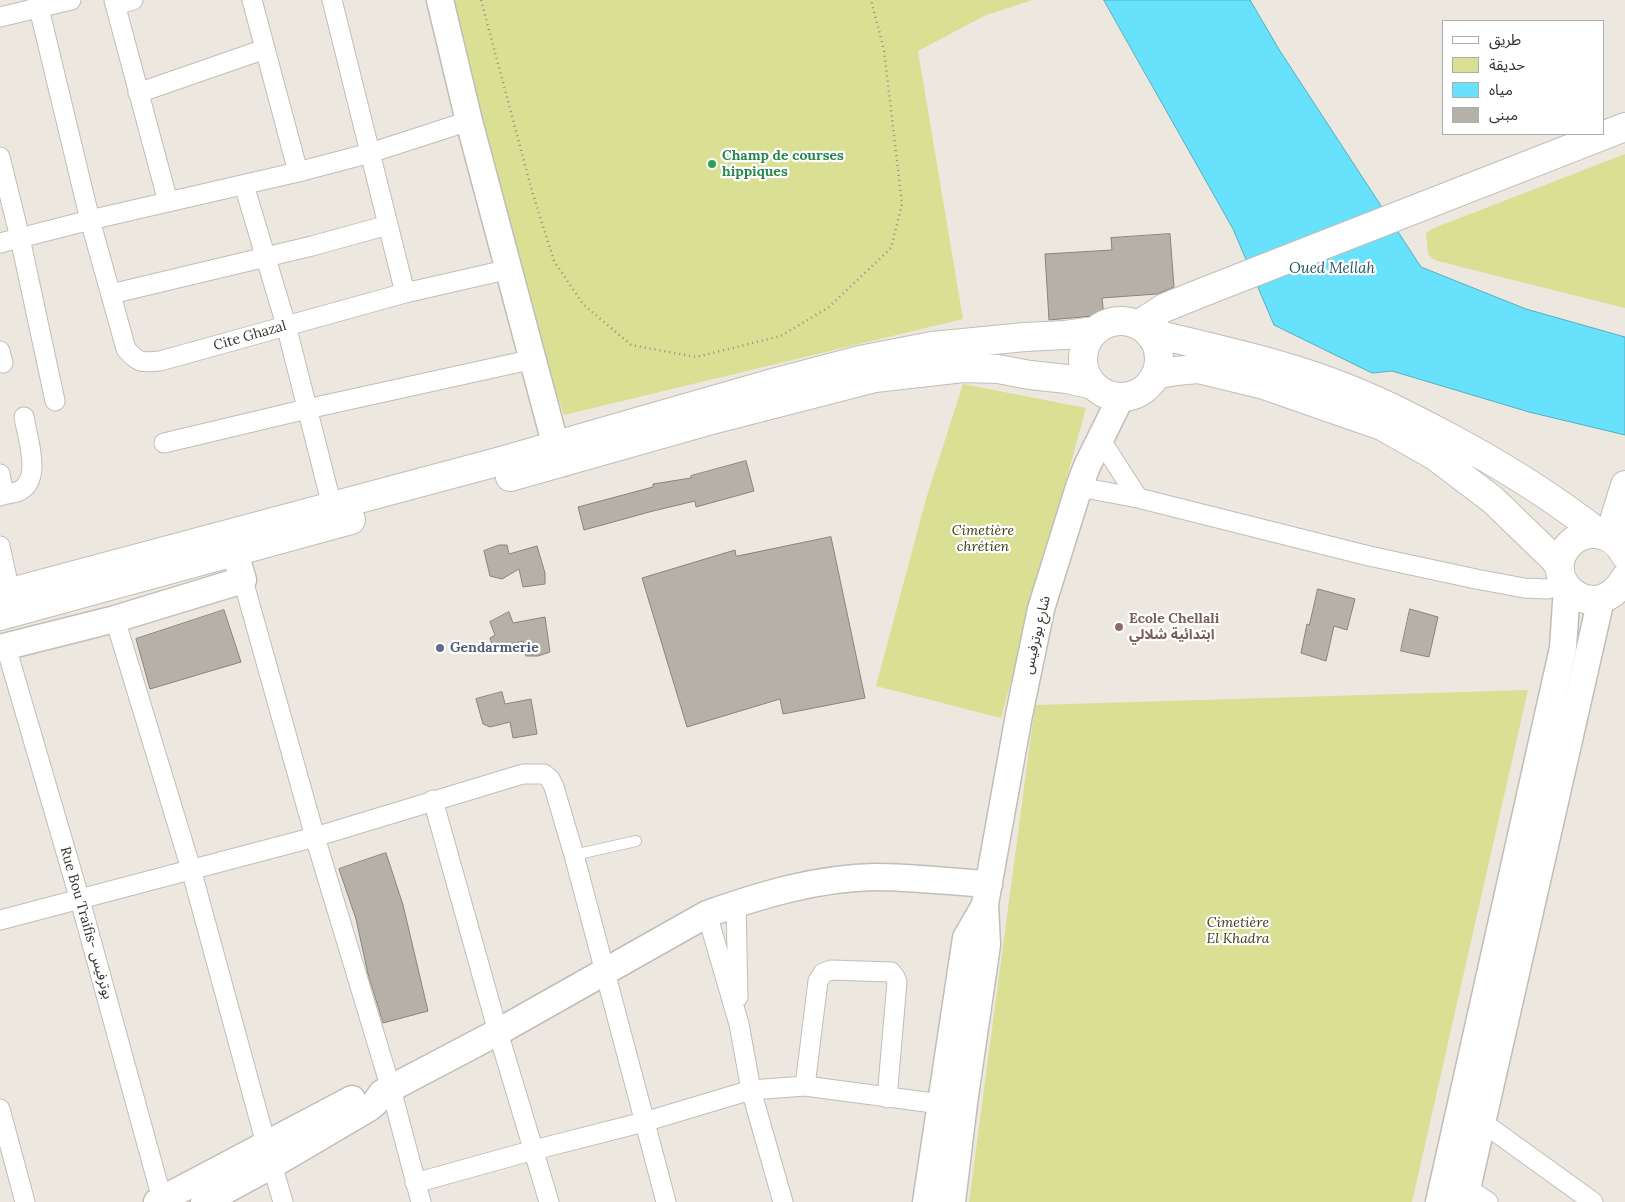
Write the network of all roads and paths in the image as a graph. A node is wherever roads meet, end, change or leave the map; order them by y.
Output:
1 (71, 0) edge
2 (133, 0) edge
3 (252, 0) edge
4 (332, 0) edge
5 (440, 0) edge
6 (482, 0) edge
7 (872, 0) edge
8 (114, 2) edge
9 (38, 4) edge
10 (0, 17) edge
11 (265, 49) junction
12 (138, 93) junction
13 (469, 121) junction
14 (1625, 127) edge
15 (1604, 135) edge
16 (1605, 135) edge
17 (370, 153) junction
18 (0, 157) edge
19 (298, 172) junction
20 (244, 185) junction
21 (168, 202) junction
22 (90, 220) junction
23 (388, 225) junction
24 (20, 238) junction
25 (0, 243) edge
26 (265, 256) junction
27 (510, 269) junction
28 (405, 293) junction
29 (110, 294) junction
30 (286, 325) junction
31 (1144, 330) junction
32 (1095, 331) junction
33 (534, 359) junction
34 (1155, 376) junction
35 (1092, 385) junction
36 (1121, 397) junction
37 (55, 401) dead end
38 (307, 409) junction
39 (24, 417) dead end
40 (1100, 439) junction
41 (164, 443) dead end
42 (559, 453) junction
43 (0, 474) edge
44 (1625, 486) edge
45 (1078, 487) junction
46 (2, 495) edge
47 (1138, 498) junction
48 (332, 506) junction
49 (1616, 544) edge
50 (0, 546) edge
51 (235, 553) junction
52 (243, 580) junction
53 (1564, 580) junction
54 (1615, 593) edge
55 (3, 601) edge
56 (115, 619) junction
57 (3, 648) edge
58 (432, 800) junction
59 (315, 837) junction
60 (636, 841) dead end
61 (574, 855) junction
62 (191, 869) junction
63 (987, 894) junction
64 (80, 900) junction
65 (736, 903) junction
66 (707, 914) junction
67 (0, 920) edge
68 (604, 970) junction
69 (739, 1024) junction
70 (498, 1032) junction
71 (805, 1086) junction
72 (751, 1090) junction
73 (386, 1091) junction
74 (887, 1098) junction
75 (941, 1104) junction
76 (0, 1109) edge
77 (1470, 1119) junction
78 (644, 1122) junction
79 (534, 1150) junction
80 (269, 1154) junction
81 (415, 1183) junction
82 (1473, 1197) edge
83 (160, 1201) edge
84 (25, 1202) edge
85 (204, 1202) edge
86 (283, 1202) edge
87 (421, 1202) edge
88 (549, 1202) edge
89 (666, 1202) edge
90 (783, 1202) edge
91 (926, 1202) edge
92 (952, 1202) edge
93 (1439, 1202) edge
94 (1593, 1202) edge

1 - 9 street
2 - 8 street
3 - 11 street
4 - 17 street
5 - 13 street
6 - 7 path
8 - 12 street
9 - 10 street
9 - 22 street, Cite Ghazal
11 - 12 street
11 - 19 street
12 - 21 street
13 - 17 street
13 - 27 street
14 - 16 main road
15 - 31 main road
17 - 19 street
17 - 23 street
18 - 24 street
19 - 20 street
20 - 21 street
20 - 26 street
21 - 22 street
22 - 24 street
22 - 29 street, Cite Ghazal
23 - 26 street
23 - 28 street
24 - 25 street
24 - 37 street
26 - 29 street
26 - 30 street
27 - 28 street, Cite Ghazal
27 - 33 street
28 - 30 street, Cite Ghazal
29 - 30 street, Cite Ghazal
30 - 38 street
31 - 32 main road
31 - 34 main road
31 - 49 main road
32 - 35 main road
32 - 42 main road
33 - 38 street
33 - 42 street
34 - 36 main road
34 - 53 main road
35 - 36 main road
35 - 42 main road
36 - 40 street, شارع بوترفيس
38 - 41 street
38 - 48 street
39 - 46 street
40 - 45 street, شارع بوترفيس
40 - 47 street
42 - 48 main road
42 - 51 main road
43 - 46 street
44 - 49 main road
45 - 47 street
45 - 63 street, شارع بوترفيس
47 - 53 street
48 - 55 main road
49 - 53 main road
50 - 55 street
51 - 52 street
51 - 55 main road
52 - 56 street
52 - 59 street
53 - 54 main road
53 - 77 street
54 - 77 street
56 - 57 street
56 - 62 street
57 - 64 street, Rue Bou Traifis- بوترفيس
58 - 59 street
58 - 61 street
58 - 70 street
59 - 62 street
59 - 73 street
60 - 61 lane
61 - 68 street
62 - 64 street
62 - 80 street
63 - 65 street
63 - 75 street
63 - 92 street
64 - 67 street
64 - 83 street, Rue Bou Traifis- بوترفيس
65 - 66 street
65 - 69 street
66 - 68 street
66 - 69 street
68 - 70 street
68 - 78 street
69 - 72 street
70 - 73 street
70 - 79 street
71 - 72 street
71 - 74 street
71 - 74 street
72 - 78 street
72 - 90 street
73 - 80 street
73 - 81 street
74 - 75 street
75 - 91 street
76 - 84 street
77 - 82 street
77 - 93 street
77 - 94 street
78 - 79 street
78 - 89 street
79 - 81 street
79 - 88 street
80 - 83 street
80 - 85 street
80 - 86 street
81 - 87 street

